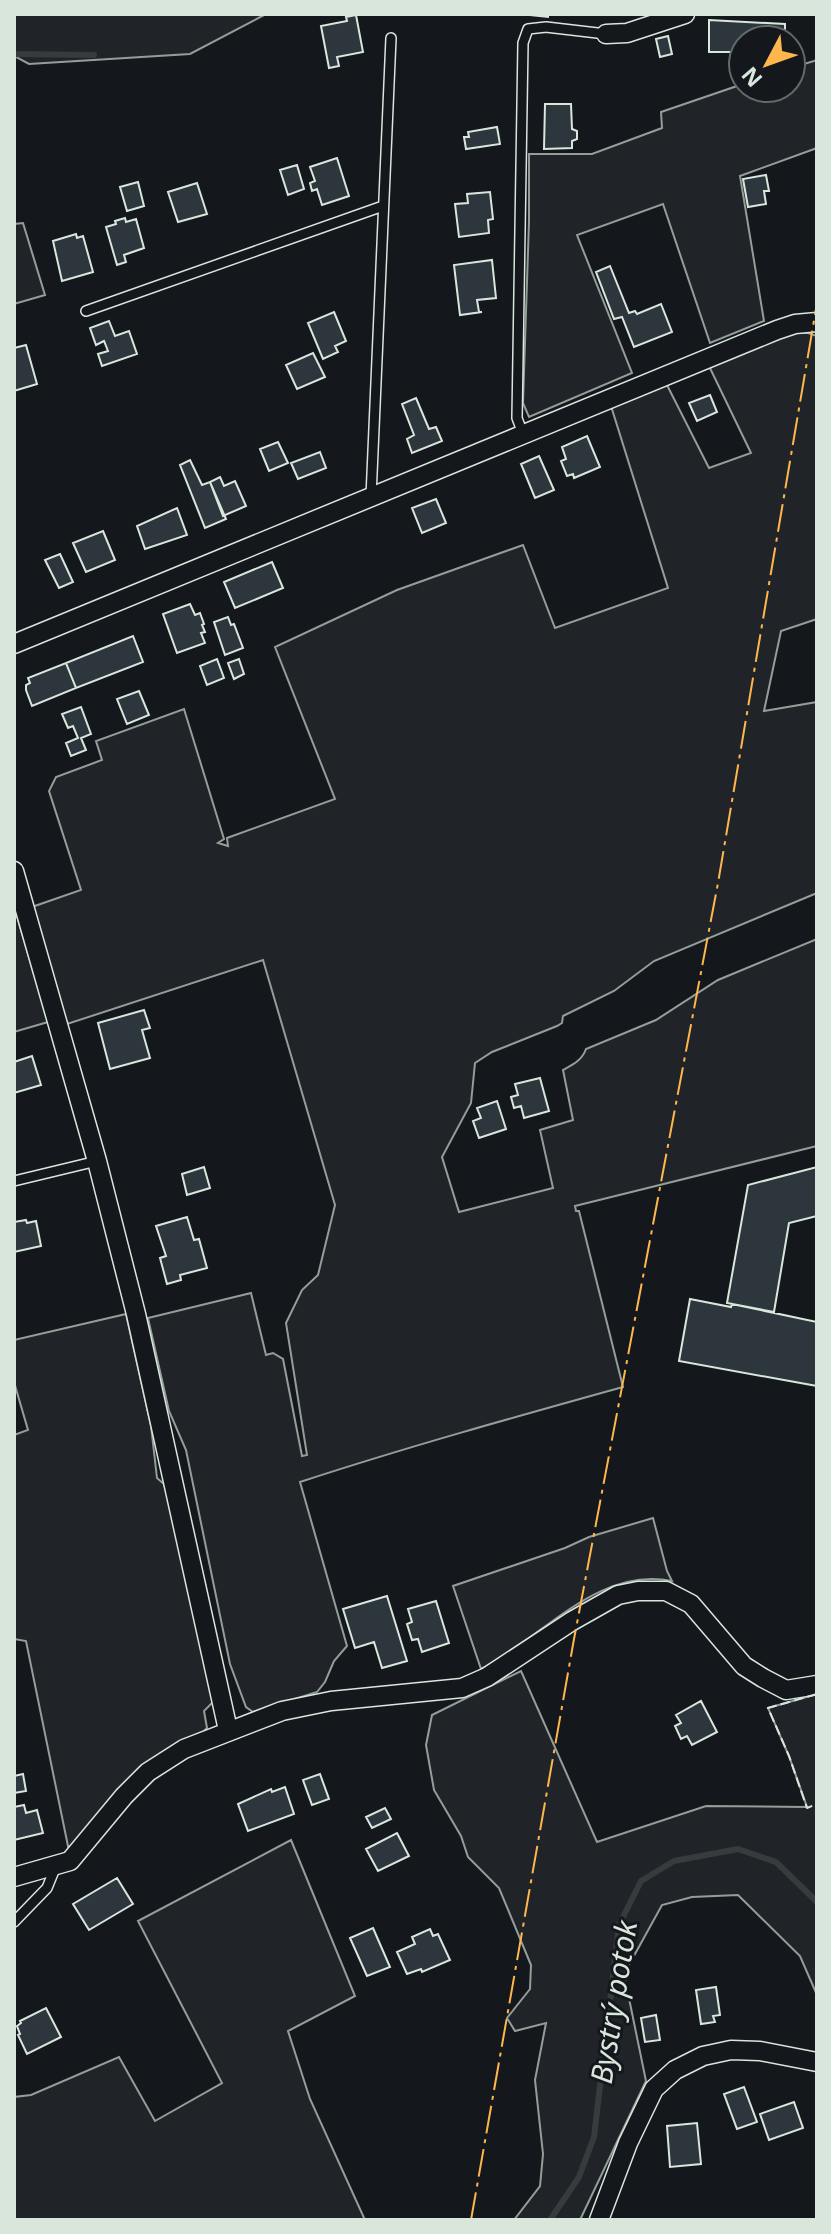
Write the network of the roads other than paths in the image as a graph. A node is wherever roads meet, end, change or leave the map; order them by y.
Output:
1 (685, 14) edge
2 (606, 34) joint
3 (391, 38) dead end
4 (383, 206) junction
5 (86, 311) dead end
6 (817, 322) edge
7 (523, 434) junction
8 (371, 497) junction
9 (14, 644) edge
10 (16, 883) edge
11 (97, 1161) junction
12 (14, 1181) edge
13 (817, 1685) edge
14 (228, 1730) junction
15 (56, 1866) junction
16 (14, 1877) edge
17 (14, 1922) edge
18 (817, 2062) edge
19 (599, 2220) edge

1 - 2 street
2 - 7 lane
3 - 4 lane
4 - 5 lane
4 - 8 lane
6 - 7 street
7 - 8 street
8 - 9 street
10 - 11 street
11 - 12 lane
11 - 14 street
13 - 14 street
14 - 15 street
15 - 16 street
15 - 17 lane
18 - 19 street

